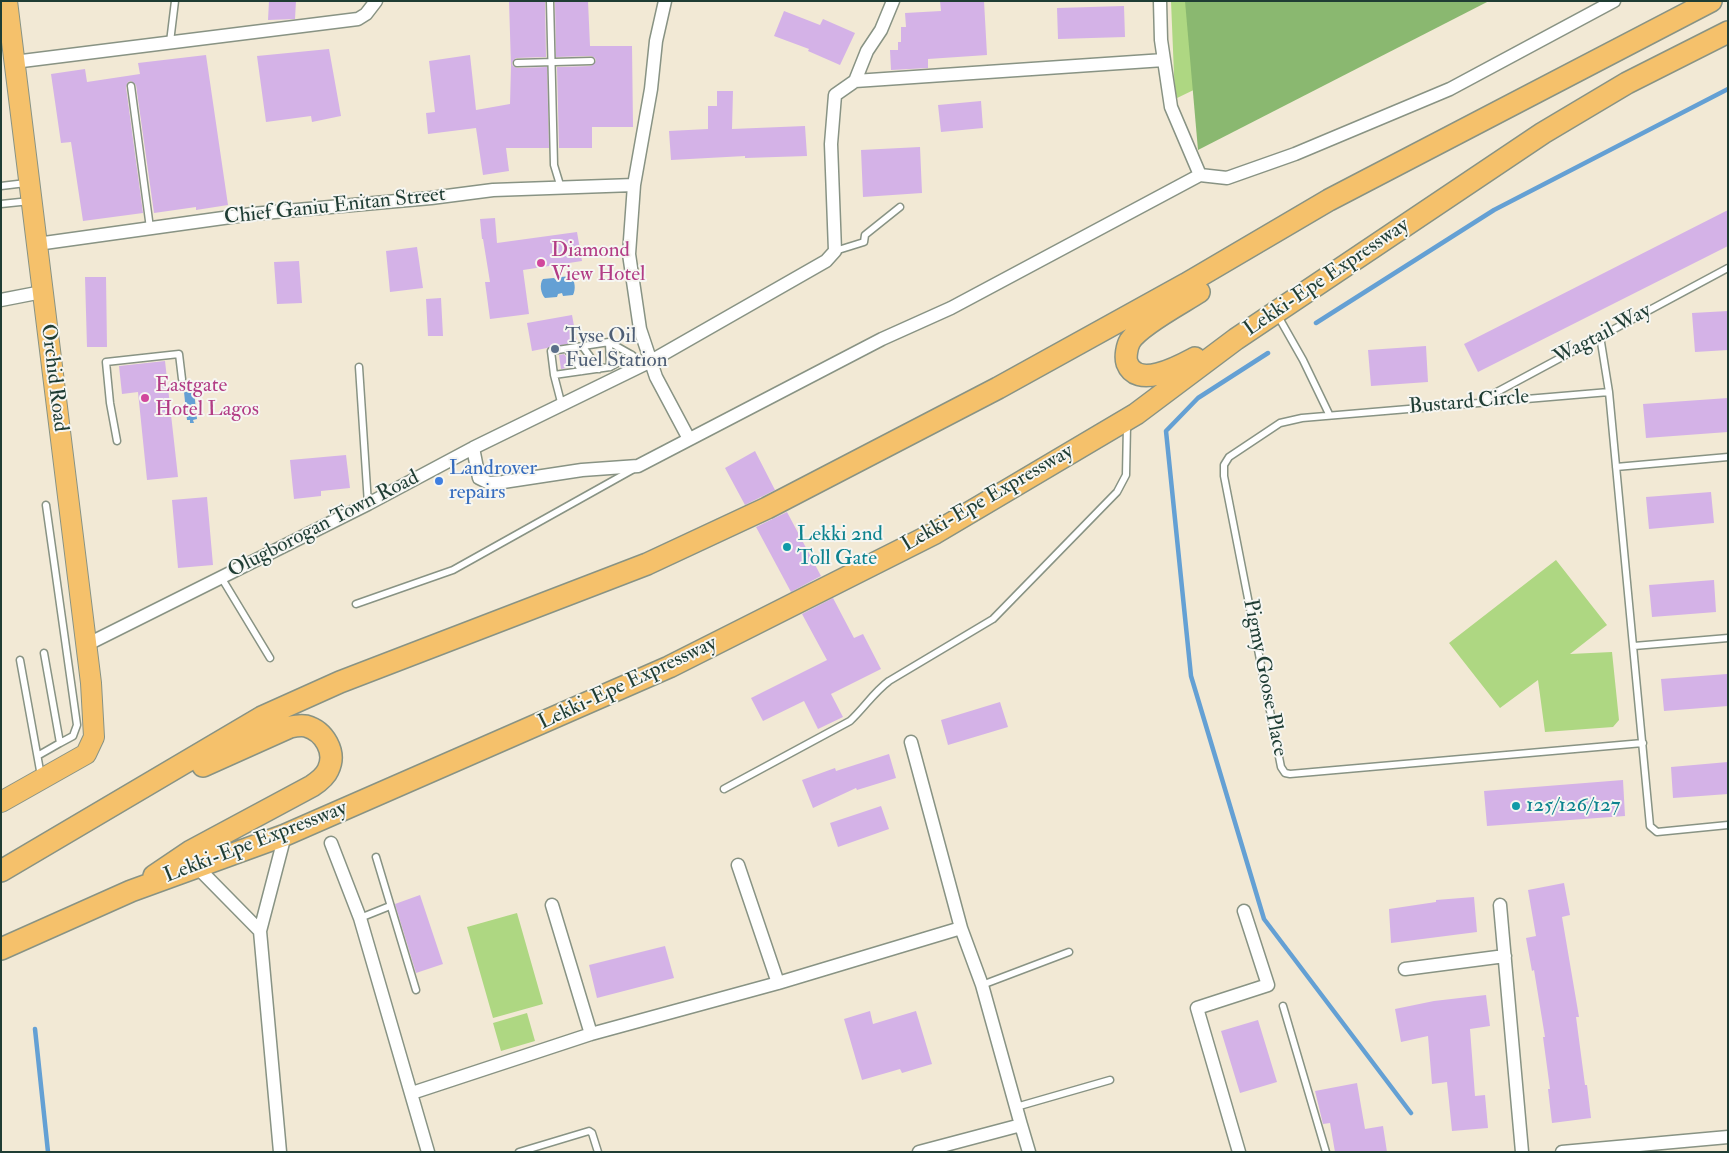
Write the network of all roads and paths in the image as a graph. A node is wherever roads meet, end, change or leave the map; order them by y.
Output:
1 (7, 1) edge
2 (175, 1) edge
3 (376, 1) edge
4 (550, 1) edge
5 (665, 1) edge
6 (894, 1) edge
7 (1160, 1) edge
8 (1614, 1) edge
9 (1711, 1) edge
10 (1728, 32) edge
11 (170, 42) junction
12 (1164, 60) junction
13 (591, 61) dead end
14 (14, 62) junction
15 (552, 62) junction
16 (517, 63) dead end
17 (854, 81) junction
18 (131, 86) dead end
19 (1200, 175) junction
20 (634, 185) junction
21 (1, 186) edge
22 (561, 188) junction
23 (31, 192) junction
24 (1, 204) edge
25 (900, 207) dead end
26 (150, 228) junction
27 (37, 244) junction
28 (835, 251) junction
29 (1230, 257) junction
30 (1728, 268) edge
31 (42, 292) junction
32 (1, 300) edge
33 (1276, 312) junction
34 (1600, 336) junction
35 (1236, 339) junction
36 (609, 342) junction
37 (582, 347) junction
38 (568, 349) junction
39 (632, 355) junction
40 (647, 363) junction
41 (359, 367) dead end
42 (610, 367) junction
43 (600, 368) junction
44 (582, 371) junction
45 (554, 376) junction
46 (182, 379) dead end
47 (1609, 392) junction
48 (1479, 402) junction
49 (562, 406) junction
50 (1329, 414) junction
51 (1127, 419) junction
52 (689, 439) junction
53 (117, 440) dead end
54 (473, 448) junction
55 (1728, 457) edge
56 (638, 466) junction
57 (1616, 467) junction
58 (368, 504) junction
59 (46, 505) dead end
60 (221, 578) junction
61 (356, 604) dead end
62 (1728, 638) edge
63 (86, 645) junction
64 (1634, 646) junction
65 (44, 653) dead end
66 (270, 658) dead end
67 (20, 660) dead end
68 (911, 742) dead end
69 (60, 743) junction
70 (1643, 744) junction
71 (38, 755) junction
72 (42, 780) junction
73 (724, 789) dead end
74 (121, 801) junction
75 (1, 802) edge
76 (1728, 825) edge
77 (285, 835) junction
78 (332, 843) dead end
79 (376, 857) dead end
80 (738, 866) dead end
81 (198, 868) junction
82 (1, 871) edge
83 (131, 892) junction
84 (552, 905) dead end
85 (1500, 905) dead end
86 (390, 906) junction
87 (1244, 911) dead end
88 (360, 918) junction
89 (961, 928) junction
90 (260, 932) junction
91 (1, 949) edge
92 (1069, 952) dead end
93 (1505, 956) junction
94 (1405, 969) dead end
95 (778, 983) junction
96 (982, 985) junction
97 (416, 990) dead end
98 (1283, 1006) dead end
99 (591, 1034) junction
100 (1110, 1080) dead end
101 (412, 1093) junction
102 (1016, 1107) junction
103 (1021, 1125) junction
104 (1728, 1137) edge
105 (280, 1152) edge
106 (428, 1152) edge
107 (519, 1152) edge
108 (598, 1152) edge
109 (919, 1152) edge
110 (1029, 1152) edge
111 (1239, 1152) edge
112 (1326, 1152) edge
113 (1522, 1152) edge
114 (1562, 1152) edge

1 - 14 main road, Orchid Road
2 - 11 lane
3 - 11 street
4 - 15 lane
5 - 20 street
6 - 17 street
7 - 12 street
8 - 19 street
9 - 29 highway
10 - 33 highway, Lekki-Epe Expressway
11 - 14 street
12 - 17 street
12 - 19 street
13 - 15 lane
14 - 23 main road, Orchid Road
15 - 16 lane
15 - 22 lane
17 - 28 street
18 - 26 lane
19 - 52 street
20 - 22 street, Chief Ganiu Enitan Street
20 - 40 street
21 - 23 lane
22 - 26 street, Chief Ganiu Enitan Street
23 - 24 lane
23 - 27 main road, Orchid Road
25 - 28 lane
26 - 27 street, Chief Ganiu Enitan Street
27 - 31 main road, Orchid Road
28 - 40 street, Olugborogan Town Road
29 - 35 highway
29 - 74 highway
30 - 34 lane, Wagtail Way
31 - 32 street
31 - 63 main road, Orchid Road
33 - 35 highway, Lekki-Epe Expressway
33 - 50 lane
34 - 47 lane
34 - 48 lane, Wagtail Way
35 - 51 highway, Lekki-Epe Expressway
36 - 37 lane
36 - 39 lane
36 - 42 lane
37 - 38 lane
37 - 43 lane
38 - 44 lane
38 - 45 lane
39 - 40 lane
39 - 42 lane
40 - 49 street, Olugborogan Town Road
40 - 52 street
41 - 58 lane
42 - 43 lane
43 - 44 lane
44 - 45 lane
45 - 49 lane
46 - 53 lane
47 - 48 lane, Bustard Circle
47 - 57 lane
48 - 50 lane, Bustard Circle
49 - 54 street, Olugborogan Town Road
50 - 70 lane, Pigmy Goose Place
51 - 73 lane
51 - 77 highway, Lekki-Epe Expressway
52 - 56 street
54 - 56 street
54 - 58 street, Olugborogan Town Road
55 - 57 lane
56 - 61 lane
57 - 64 lane
58 - 60 street, Olugborogan Town Road
59 - 69 lane
60 - 63 street, Olugborogan Town Road
60 - 66 lane
62 - 64 lane
63 - 72 main road, Orchid Road
64 - 70 lane
65 - 69 lane
67 - 71 lane
68 - 89 street
69 - 71 lane
70 - 76 lane
71 - 72 lane
72 - 75 main road
74 - 82 highway
74 - 83 highway
77 - 81 highway, Lekki-Epe Expressway
77 - 90 street
78 - 88 street
79 - 86 lane
80 - 95 street
81 - 83 highway, Lekki-Epe Expressway
81 - 90 street
83 - 91 highway, Lekki-Epe Expressway
84 - 99 street
85 - 93 street
86 - 88 lane
86 - 97 lane
87 - 111 street
88 - 101 street
89 - 95 street
89 - 96 street
90 - 105 street
92 - 96 lane
93 - 94 street
93 - 113 street
95 - 99 street
96 - 102 street
98 - 112 lane
99 - 101 street
100 - 102 lane
101 - 106 street
102 - 103 street
103 - 109 street
103 - 110 street
104 - 114 street
107 - 108 lane

